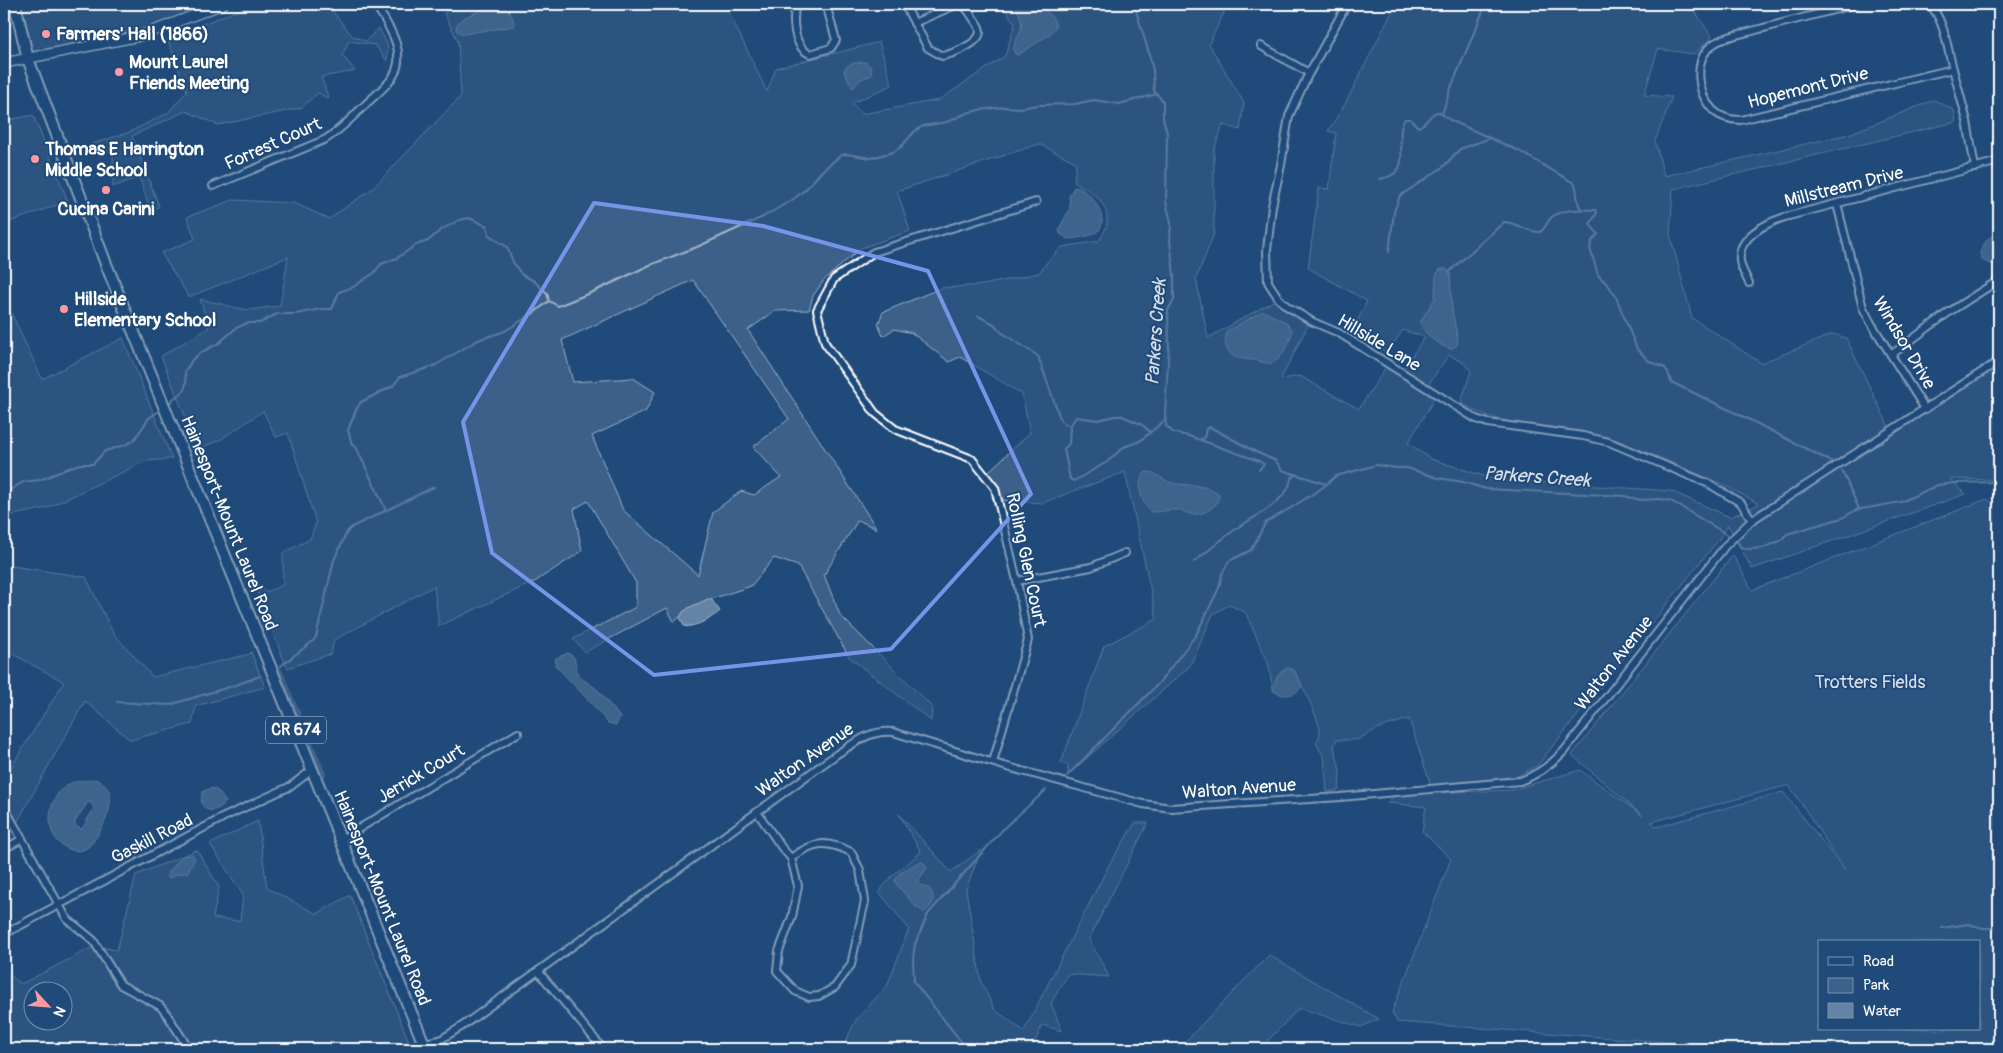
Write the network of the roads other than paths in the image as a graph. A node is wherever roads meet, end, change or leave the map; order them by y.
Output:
1 (15, 4) edge
2 (223, 4) edge
3 (376, 4) edge
4 (796, 4) edge
5 (824, 4) edge
6 (904, 4) edge
7 (959, 4) edge
8 (1347, 4) edge
9 (1856, 4) edge
10 (1929, 4) edge
11 (914, 23) junction
12 (1261, 46) dead end
13 (28, 59) junction
14 (4, 63) edge
15 (1953, 69) junction
16 (1309, 73) junction
17 (1999, 161) edge
18 (1975, 168) junction
19 (213, 186) dead end
20 (1036, 202) dead end
21 (1837, 204) junction
22 (1999, 280) edge
23 (1749, 283) dead end
24 (1891, 355) junction
25 (1999, 361) edge
26 (1925, 408) junction
27 (1752, 520) junction
28 (1125, 553) dead end
29 (1017, 581) junction
30 (518, 733) dead end
31 (993, 762) junction
32 (312, 770) junction
33 (4, 807) edge
34 (757, 812) junction
35 (22, 839) junction
36 (340, 840) junction
37 (4, 849) edge
38 (791, 858) junction
39 (58, 904) junction
40 (4, 934) edge
41 (538, 971) junction
42 (424, 1046) edge
43 (189, 1049) edge
44 (629, 1049) edge

1 - 13 main road, Hainesport-Mount Laurel Road / CR 674
2 - 13 main road
3 - 19 street, Forrest Court
4 - 5 street
6 - 11 street
7 - 11 street
7 - 11 street
8 - 16 street, Hillside Lane
9 - 15 street, Hopemont Drive
10 - 15 street
12 - 16 street
13 - 14 main road
13 - 32 main road, Hainesport-Mount Laurel Road / CR 674
15 - 18 street
16 - 27 street, Hillside Lane
17 - 18 street, Millstream Drive
18 - 21 street, Millstream Drive
20 - 29 street, Rolling Glen Court
21 - 23 street, Millstream Drive
21 - 24 street, Windsor Drive
22 - 24 street
24 - 26 street, Windsor Drive
25 - 26 street, Walton Avenue
26 - 27 street, Walton Avenue
27 - 31 street, Walton Avenue
28 - 29 street
29 - 31 street, Rolling Glen Court
30 - 36 street, Jerrick Court
31 - 34 street, Walton Avenue
32 - 36 main road, Hainesport-Mount Laurel Road / CR 674
32 - 39 street, Gaskill Road
33 - 35 street
34 - 38 street
34 - 41 street, Walton Avenue
35 - 37 street
35 - 39 street
36 - 42 main road, Hainesport-Mount Laurel Road / CR 674
38 - 38 street
39 - 40 street, Gaskill Road
39 - 43 street
41 - 42 street, Walton Avenue
41 - 44 street

